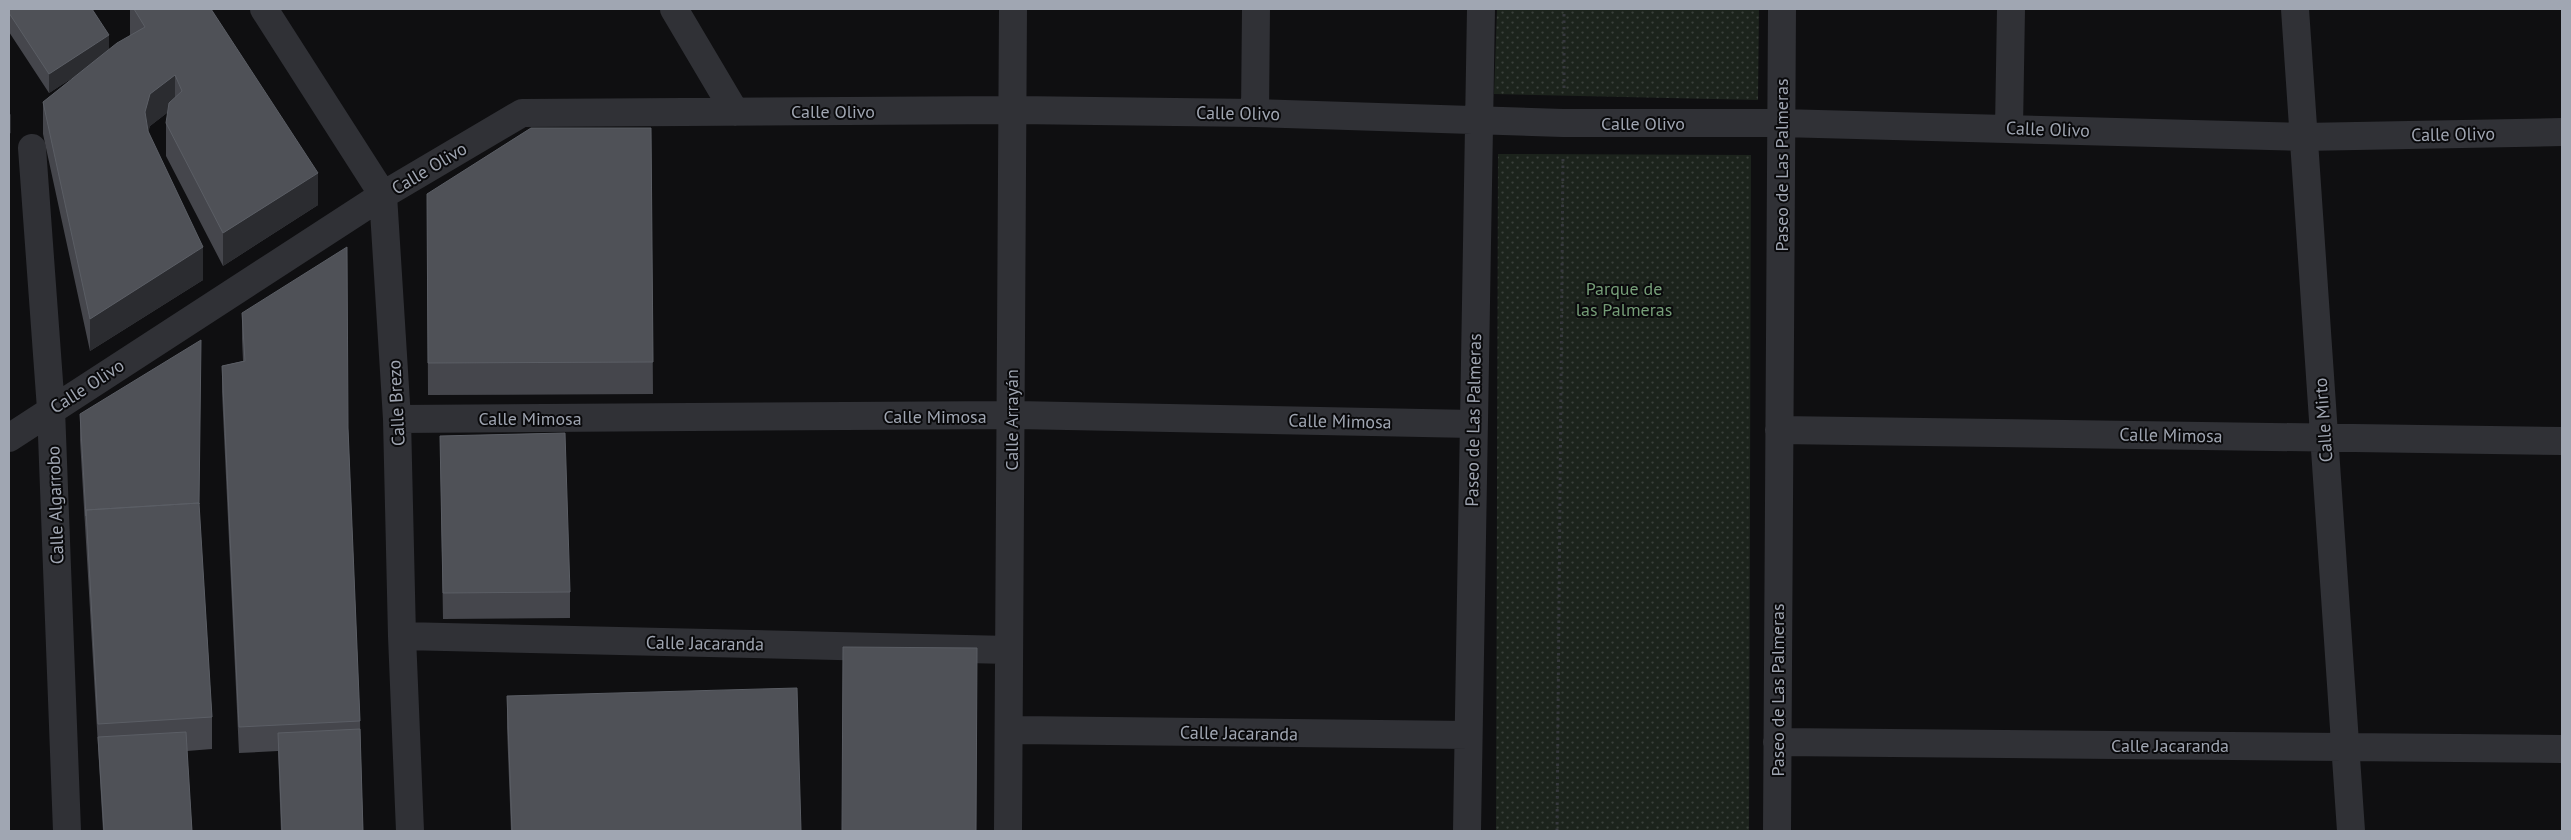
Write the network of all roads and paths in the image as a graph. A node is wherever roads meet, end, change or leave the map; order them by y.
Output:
1 (264, 9) edge
2 (674, 9) edge
3 (1013, 9) edge
4 (1256, 9) edge
5 (1482, 9) edge
6 (1564, 9) edge
7 (1782, 9) edge
8 (2011, 9) edge
9 (2295, 9) edge
10 (1012, 110) junction
11 (735, 112) junction
12 (1254, 112) junction
13 (1481, 120) junction
14 (1563, 123) junction
15 (1782, 123) junction
16 (2009, 128) junction
17 (2562, 132) edge
18 (2303, 137) junction
19 (32, 148) dead end
20 (383, 195) junction
21 (51, 409) junction
22 (1010, 415) junction
23 (397, 419) junction
24 (1473, 424) junction
25 (1779, 430) junction
26 (9, 438) edge
27 (2324, 438) junction
28 (2562, 441) edge
29 (402, 636) junction
30 (1009, 650) junction
31 (1009, 730) junction
32 (1468, 735) junction
33 (1777, 742) junction
34 (2345, 747) junction
35 (2562, 749) edge
36 (67, 831) edge
37 (410, 831) edge
38 (1008, 831) edge
39 (1467, 831) edge
40 (1557, 831) edge
41 (1776, 831) edge
42 (2351, 831) edge

1 - 20 street, Calle Brezo
2 - 11 street
3 - 10 street, Calle Arrayán
4 - 12 street
5 - 13 street, Paseo de Las Palmeras
6 - 14 path
7 - 15 street, Paseo de Las Palmeras
8 - 16 street
9 - 18 street, Calle Mirto
10 - 11 street, Calle Olivo
10 - 12 street, Calle Olivo
10 - 22 street, Calle Arrayán
11 - 20 street, Calle Olivo
12 - 13 street, Calle Olivo
13 - 14 street, Calle Olivo
13 - 24 street, Paseo de Las Palmeras
14 - 15 street, Calle Olivo
14 - 40 path
15 - 16 street, Calle Olivo
15 - 25 street, Paseo de Las Palmeras
16 - 18 street, Calle Olivo
17 - 18 street, Calle Olivo
18 - 27 street, Calle Mirto
19 - 21 street, Calle Algarrobo
20 - 21 street, Calle Olivo
20 - 23 street, Calle Brezo
21 - 26 street, Calle Olivo
21 - 36 street, Calle Algarrobo
22 - 23 street, Calle Mimosa
22 - 24 street, Calle Mimosa
22 - 30 street, Calle Arrayán
23 - 29 street, Calle Brezo
24 - 32 street, Paseo de Las Palmeras
25 - 27 street, Calle Mimosa
25 - 33 street, Paseo de Las Palmeras
27 - 28 street, Calle Mimosa
27 - 34 street, Calle Mirto
29 - 30 street, Calle Jacaranda
29 - 37 street, Calle Brezo
30 - 31 street, Calle Arrayán
31 - 32 street, Calle Jacaranda
31 - 38 street, Calle Arrayán
32 - 39 street, Paseo de Las Palmeras
33 - 34 street, Calle Jacaranda
33 - 41 street, Paseo de Las Palmeras
34 - 35 street, Calle Jacaranda
34 - 42 street, Calle Mirto

